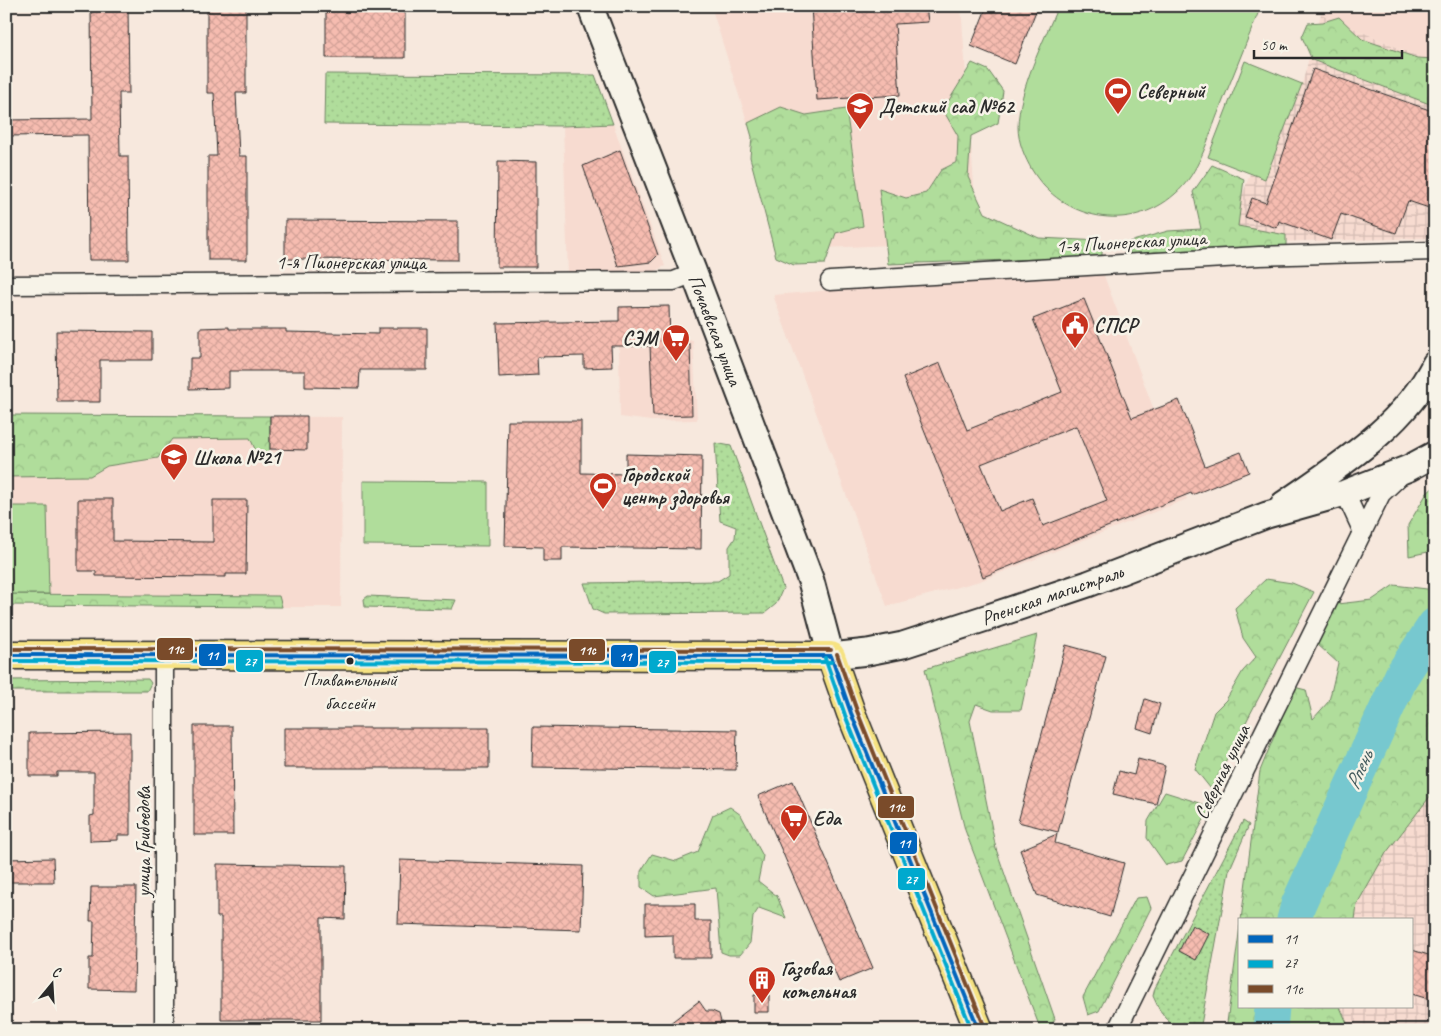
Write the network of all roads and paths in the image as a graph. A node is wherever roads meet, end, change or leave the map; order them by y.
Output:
1 (590, 6) edge
2 (1435, 251) edge
3 (694, 273) junction
4 (830, 281) dead end
5 (6, 285) edge
6 (1435, 364) edge
7 (1435, 454) edge
8 (1409, 468) junction
9 (1345, 493) junction
10 (1267, 515) junction
11 (1362, 532) junction
12 (6, 655) edge
13 (164, 655) junction
14 (831, 656) junction
15 (164, 1030) edge
16 (979, 1030) edge
17 (1117, 1030) edge

1 - 3 main road, Почаевская улица
2 - 4 street, 1-я Пионерская улица
3 - 5 street, 1-я Пионерская улица
3 - 14 main road, Почаевская улица
6 - 10 main road, Рпенская магистраль
7 - 8 main road, Рпенская магистраль
8 - 9 main road, Рпенская магистраль
8 - 11 street, Северная улица
9 - 10 main road, Рпенская магистраль
9 - 11 street
10 - 14 main road, Рпенская магистраль
11 - 17 street, Северная улица
12 - 13 main road
13 - 14 main road
13 - 15 street, улица Грибоедова
14 - 16 main road

